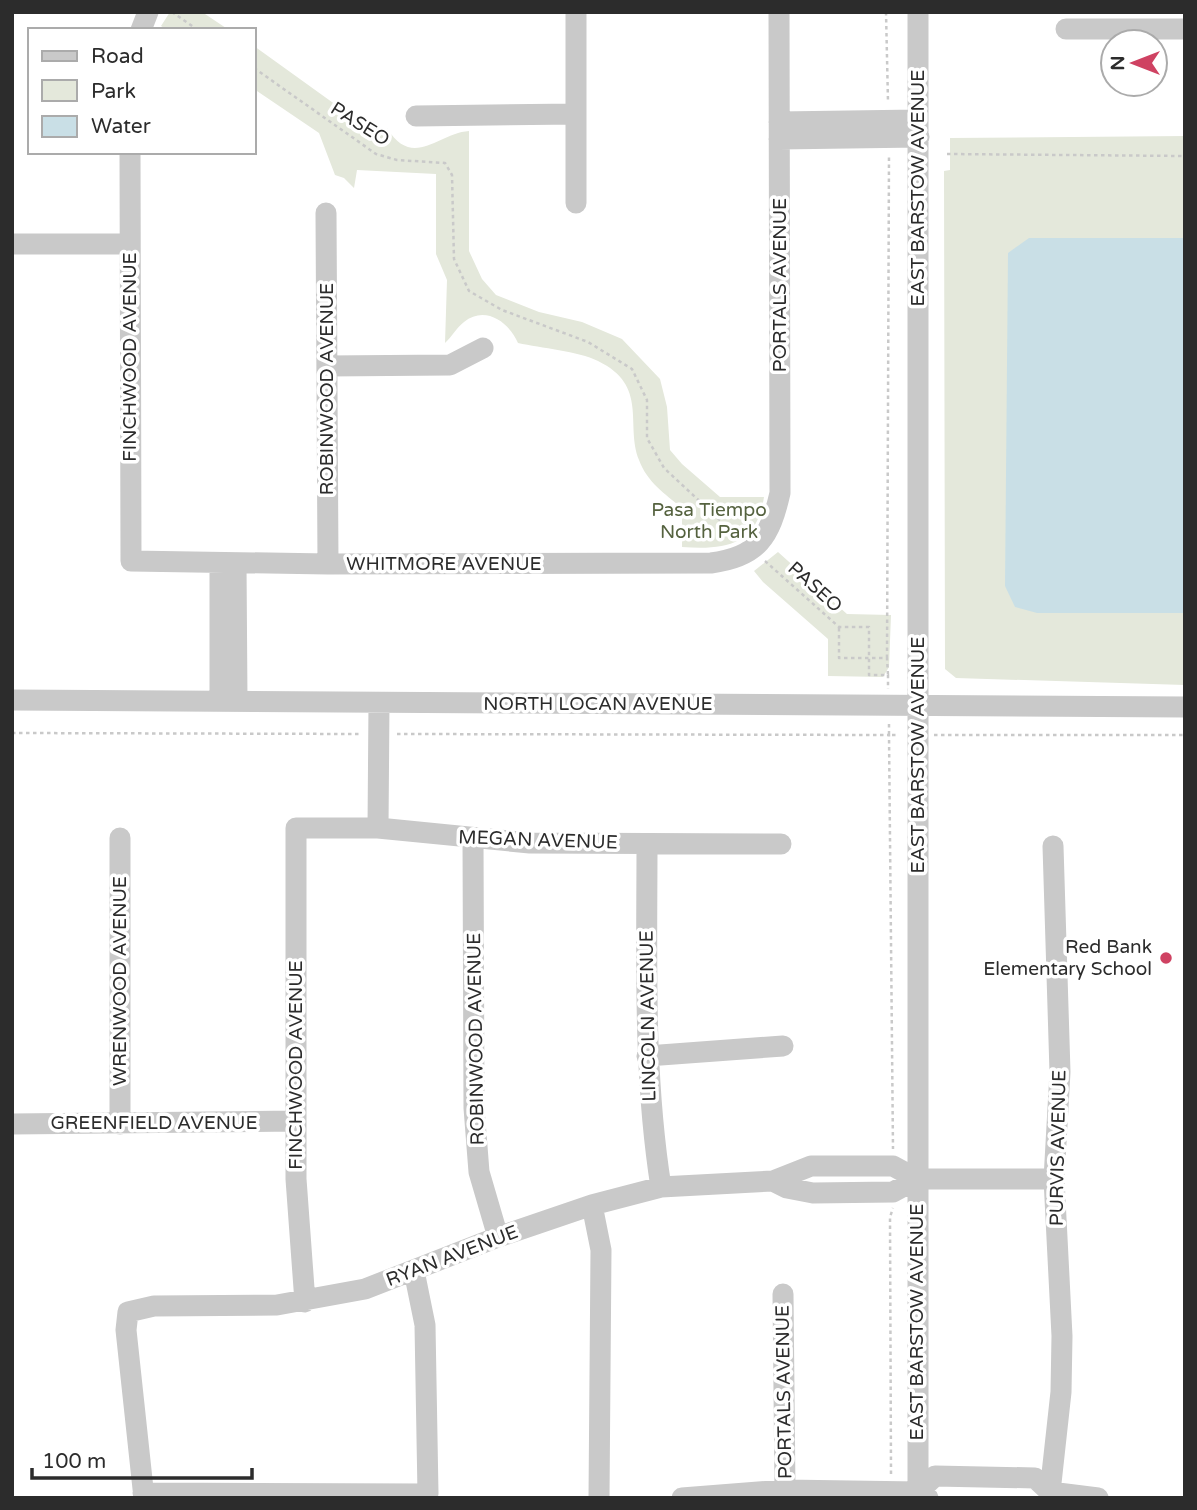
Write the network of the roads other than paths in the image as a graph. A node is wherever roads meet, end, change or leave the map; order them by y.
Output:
1 (576, 12) edge
2 (779, 12) edge
3 (918, 12) edge
4 (1066, 29) dead end
5 (1185, 29) edge
6 (576, 114) junction
7 (416, 116) dead end
8 (918, 128) junction
9 (779, 131) junction
10 (130, 154) edge
11 (576, 203) dead end
12 (326, 213) dead end
13 (12, 244) edge
14 (129, 244) junction
15 (483, 348) dead end
16 (327, 366) junction
17 (754, 550) joint
18 (131, 561) joint
19 (228, 563) junction
20 (328, 565) junction
21 (12, 700) edge
22 (228, 701) junction
23 (379, 703) junction
24 (919, 705) junction
25 (1185, 707) edge
26 (296, 828) joint
27 (378, 828) junction
28 (120, 838) dead end
29 (473, 839) junction
30 (647, 844) junction
31 (781, 844) dead end
32 (1053, 846) dead end
33 (783, 1046) dead end
34 (647, 1056) junction
35 (296, 1121) junction
36 (12, 1124) edge
37 (120, 1124) junction
38 (917, 1179) junction
39 (1054, 1179) junction
40 (773, 1181) junction
41 (661, 1187) junction
42 (592, 1205) junction
43 (498, 1237) junction
44 (414, 1271) junction
45 (783, 1294) dead end
46 (305, 1301) junction
47 (785, 1490) junction
48 (143, 1495) edge
49 (1047, 1495) edge
50 (921, 1496) edge
51 (599, 1498) edge
52 (682, 1498) edge
53 (1098, 1498) edge

1 - 6 street
2 - 9 street, PORTALS AVENUE
3 - 8 street, EAST BARSTOW AVENUE
4 - 5 street
6 - 7 street
6 - 11 street
8 - 9 street
8 - 24 street, EAST BARSTOW AVENUE
9 - 17 street, PORTALS AVENUE
10 - 14 street, FINCHWOOD AVENUE
12 - 16 street, ROBINWOOD AVENUE
13 - 14 street
14 - 18 street, FINCHWOOD AVENUE
15 - 16 street
16 - 20 street, ROBINWOOD AVENUE
17 - 20 street, WHITMORE AVENUE
18 - 19 street, WHITMORE AVENUE
19 - 20 street, WHITMORE AVENUE
19 - 22 street
21 - 22 street, NORTH LOCAN AVENUE
22 - 23 street, NORTH LOCAN AVENUE
23 - 24 street, NORTH LOCAN AVENUE
23 - 27 street
24 - 25 street, NORTH LOCAN AVENUE
24 - 38 street, EAST BARSTOW AVENUE
26 - 27 street, MEGAN AVENUE
26 - 35 street, FINCHWOOD AVENUE
27 - 29 street, MEGAN AVENUE
28 - 37 street, WRENWOOD AVENUE
29 - 30 street, MEGAN AVENUE
29 - 43 street, ROBINWOOD AVENUE
30 - 31 street, MEGAN AVENUE
30 - 34 street, LINCOLN AVENUE
32 - 39 street, PURVIS AVENUE
33 - 34 street
34 - 41 street, LINCOLN AVENUE
35 - 37 street, GREENFIELD AVENUE
35 - 46 street, FINCHWOOD AVENUE
36 - 37 street, GREENFIELD AVENUE
38 - 39 street
38 - 40 street, RYAN AVENUE
38 - 40 street, RYAN AVENUE
38 - 50 street, EAST BARSTOW AVENUE
39 - 49 street, PURVIS AVENUE
40 - 41 street, RYAN AVENUE
41 - 42 street, RYAN AVENUE
42 - 43 street, RYAN AVENUE
42 - 51 street
43 - 44 street, RYAN AVENUE
44 - 46 street, RYAN AVENUE
44 - 48 street
45 - 47 street, PORTALS AVENUE
46 - 48 street, RYAN AVENUE
47 - 50 street
47 - 52 street
49 - 50 street
49 - 53 street

